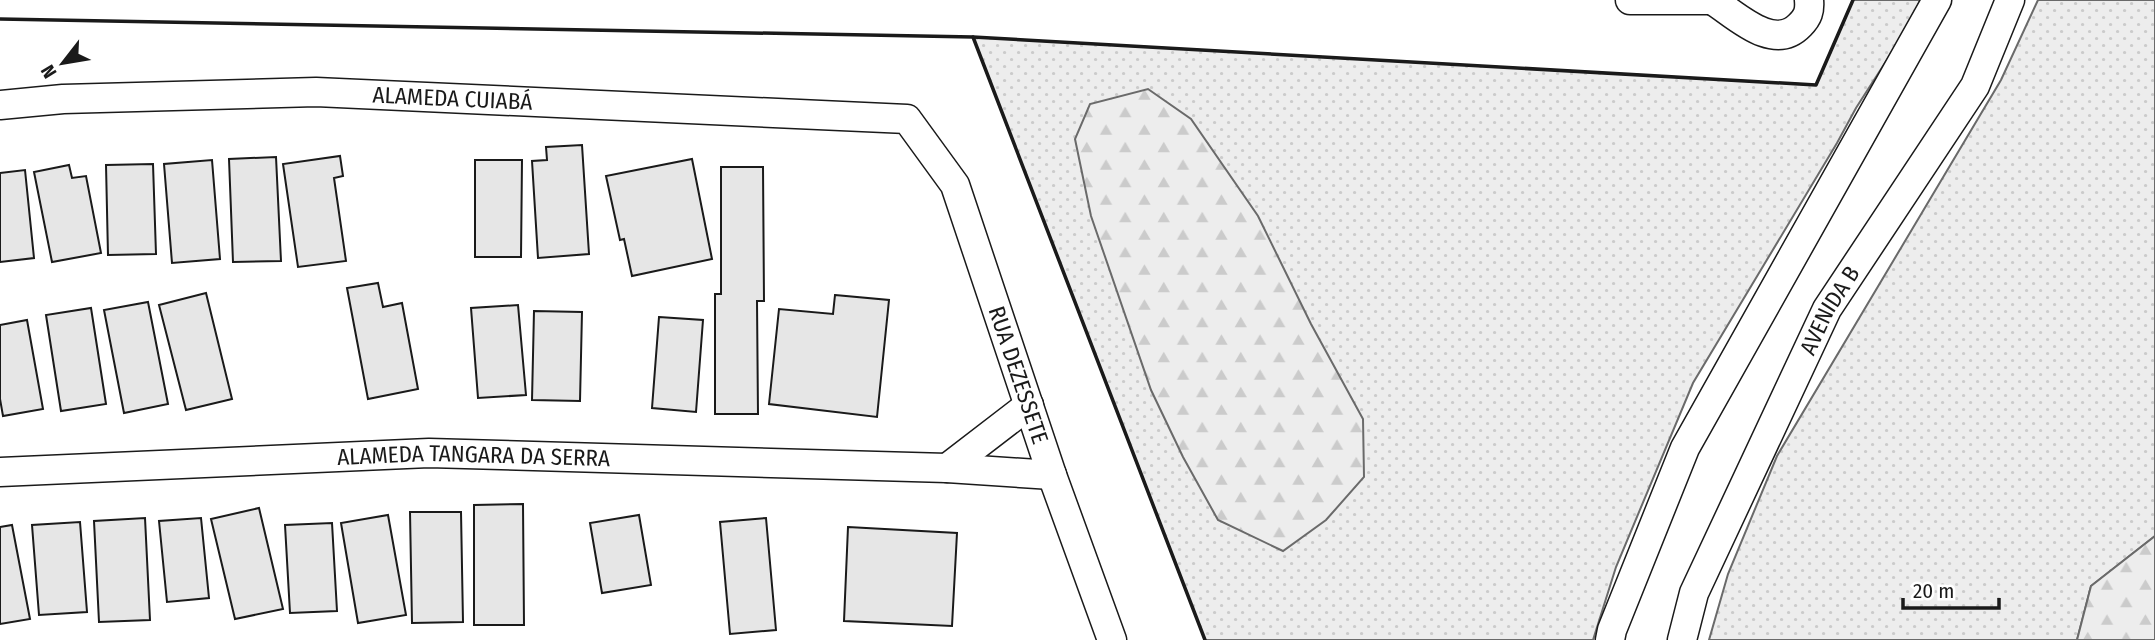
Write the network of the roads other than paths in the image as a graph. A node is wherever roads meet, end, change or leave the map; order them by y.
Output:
1 (1630, 0) edge
2 (1809, 0) edge
3 (1937, 0) edge
4 (2010, 0) edge
5 (1715, 1) edge
6 (0, 105) edge
7 (907, 119) joint
8 (1029, 405) junction
9 (947, 468) junction
10 (0, 472) edge
11 (1052, 475) junction
12 (1112, 640) edge
13 (1611, 640) edge
14 (1682, 640) edge

1 - 5 street
2 - 5 street
3 - 13 street
4 - 14 street, AVENIDA B
6 - 7 street, ALAMEDA CUIABÁ
7 - 8 street, RUA DEZESSETE
8 - 9 street
8 - 11 street, RUA DEZESSETE
9 - 10 street, ALAMEDA TANGARA DA SERRA
9 - 11 street, ALAMEDA TANGARA DA SERRA
11 - 12 street, RUA DEZESSETE

